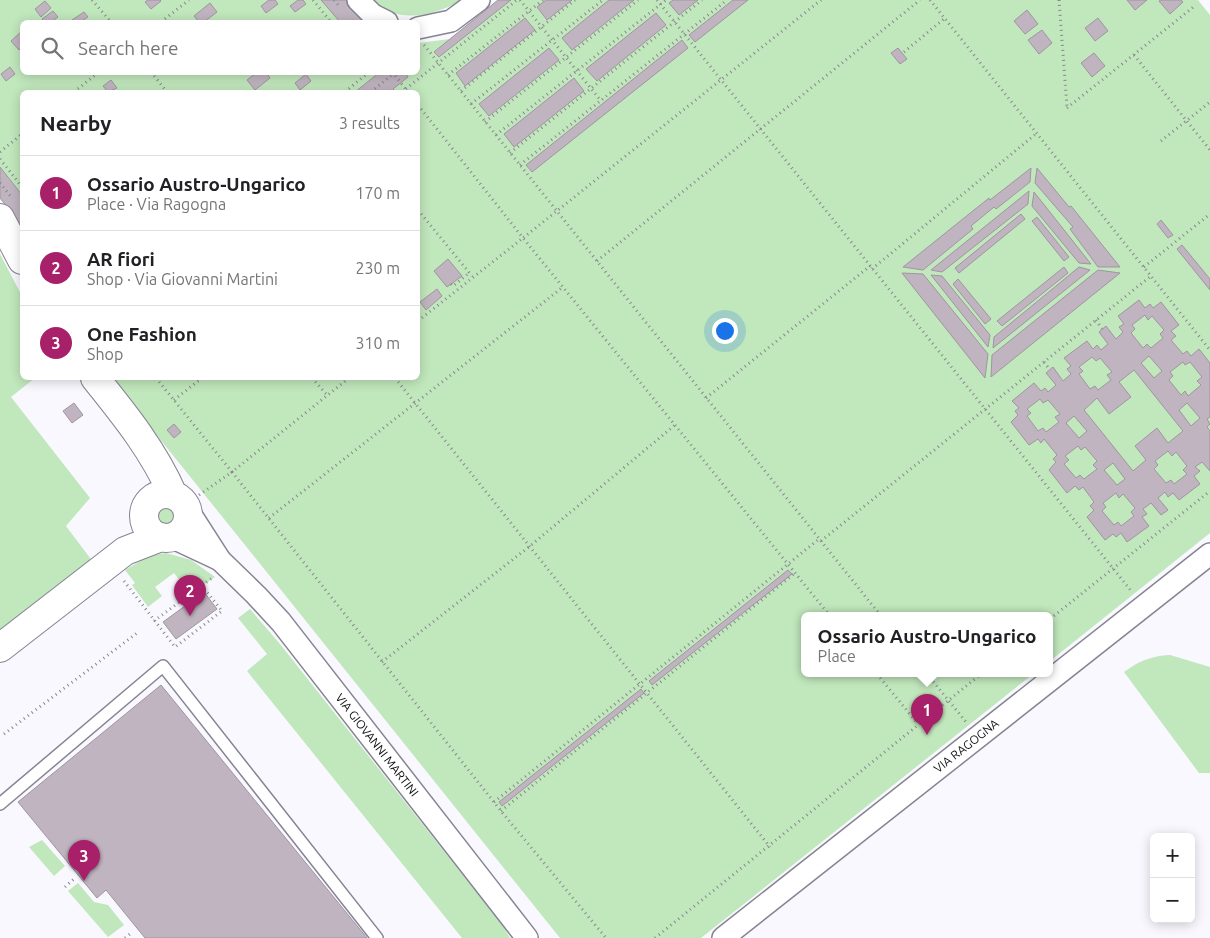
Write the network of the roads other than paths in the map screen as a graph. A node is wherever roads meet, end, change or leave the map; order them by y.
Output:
1 (358, 0) edge
2 (479, 0) edge
3 (383, 20) edge
4 (420, 35) edge
5 (0, 218) edge
6 (20, 256) edge
7 (97, 380) edge
8 (169, 514) junction
9 (1210, 554) edge
10 (217, 568) junction
11 (0, 648) edge
12 (0, 804) edge
13 (377, 938) edge
14 (527, 938) edge
15 (723, 938) edge

1 - 3 street
2 - 4 street
5 - 6 street
7 - 8 street, VIA GIOVANNI MARTINI
8 - 10 street, VIA GIOVANNI MARTINI
8 - 10 street, VIA GIOVANNI MARTINI
8 - 11 street
9 - 15 street, VIA RAGOGNA
10 - 14 street, VIA GIOVANNI MARTINI
12 - 13 lane

